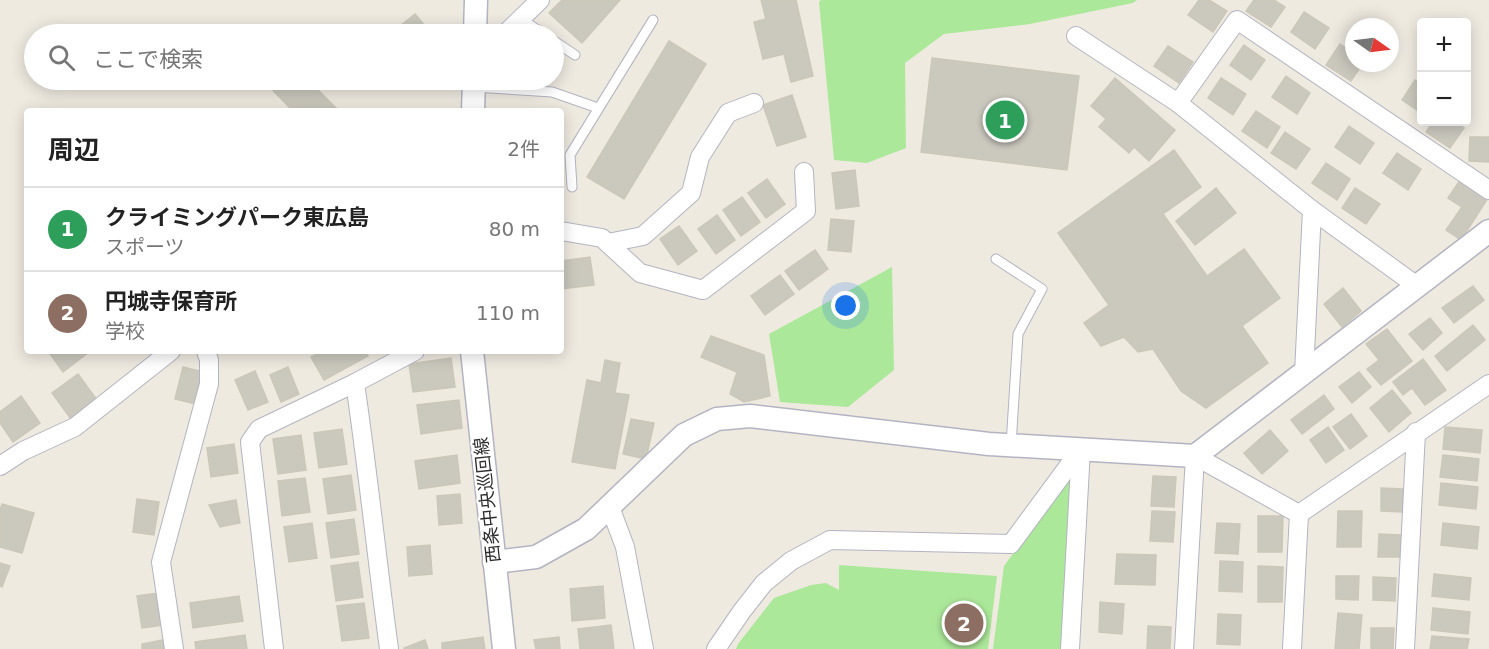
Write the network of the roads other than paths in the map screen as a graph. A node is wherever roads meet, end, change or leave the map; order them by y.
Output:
1 (476, 0) edge
2 (540, 0) edge
3 (521, 20) junction
4 (653, 20) dead end
5 (475, 24) edge
6 (516, 24) edge
7 (528, 24) edge
8 (1076, 36) dead end
9 (564, 47) edge
10 (575, 55) dead end
11 (471, 98) edge
12 (754, 103) dead end
13 (1178, 103) junction
14 (598, 108) junction
15 (804, 172) dead end
16 (572, 187) dead end
17 (1489, 190) edge
18 (1312, 210) junction
19 (1489, 231) edge
20 (564, 232) edge
21 (608, 243) junction
22 (996, 259) dead end
23 (1417, 286) junction
24 (167, 354) edge
25 (207, 354) edge
26 (409, 354) edge
27 (472, 354) edge
28 (1304, 373) junction
29 (355, 383) junction
30 (1489, 384) edge
31 (1416, 432) junction
32 (1011, 445) junction
33 (1081, 449) junction
34 (1195, 456) junction
35 (0, 466) edge
36 (610, 507) junction
37 (1299, 514) junction
38 (494, 562) junction
39 (174, 649) edge
40 (274, 649) edge
41 (389, 649) edge
42 (504, 649) edge
43 (644, 649) edge
44 (716, 649) edge
45 (1070, 649) edge
46 (1184, 649) edge
47 (1292, 649) edge
48 (1405, 649) edge

1 - 5 street
2 - 3 street
3 - 6 street
3 - 7 lane
4 - 14 lane
8 - 13 street
9 - 10 lane
11 - 14 lane
12 - 21 street
13 - 17 street
13 - 18 street
14 - 16 lane
15 - 21 street
18 - 23 street
18 - 28 street
19 - 23 street
20 - 21 street
22 - 32 lane
23 - 28 street
24 - 35 street
25 - 39 street
26 - 29 street
27 - 38 street, 西条中央巡回線
28 - 34 street
29 - 40 street
29 - 41 street
30 - 31 street
31 - 37 street
31 - 48 street
32 - 33 street
32 - 36 street
33 - 34 street
33 - 44 street
33 - 45 street
34 - 37 street
34 - 46 street
36 - 38 street
36 - 43 street
37 - 47 street
38 - 42 street, 西条中央巡回線

